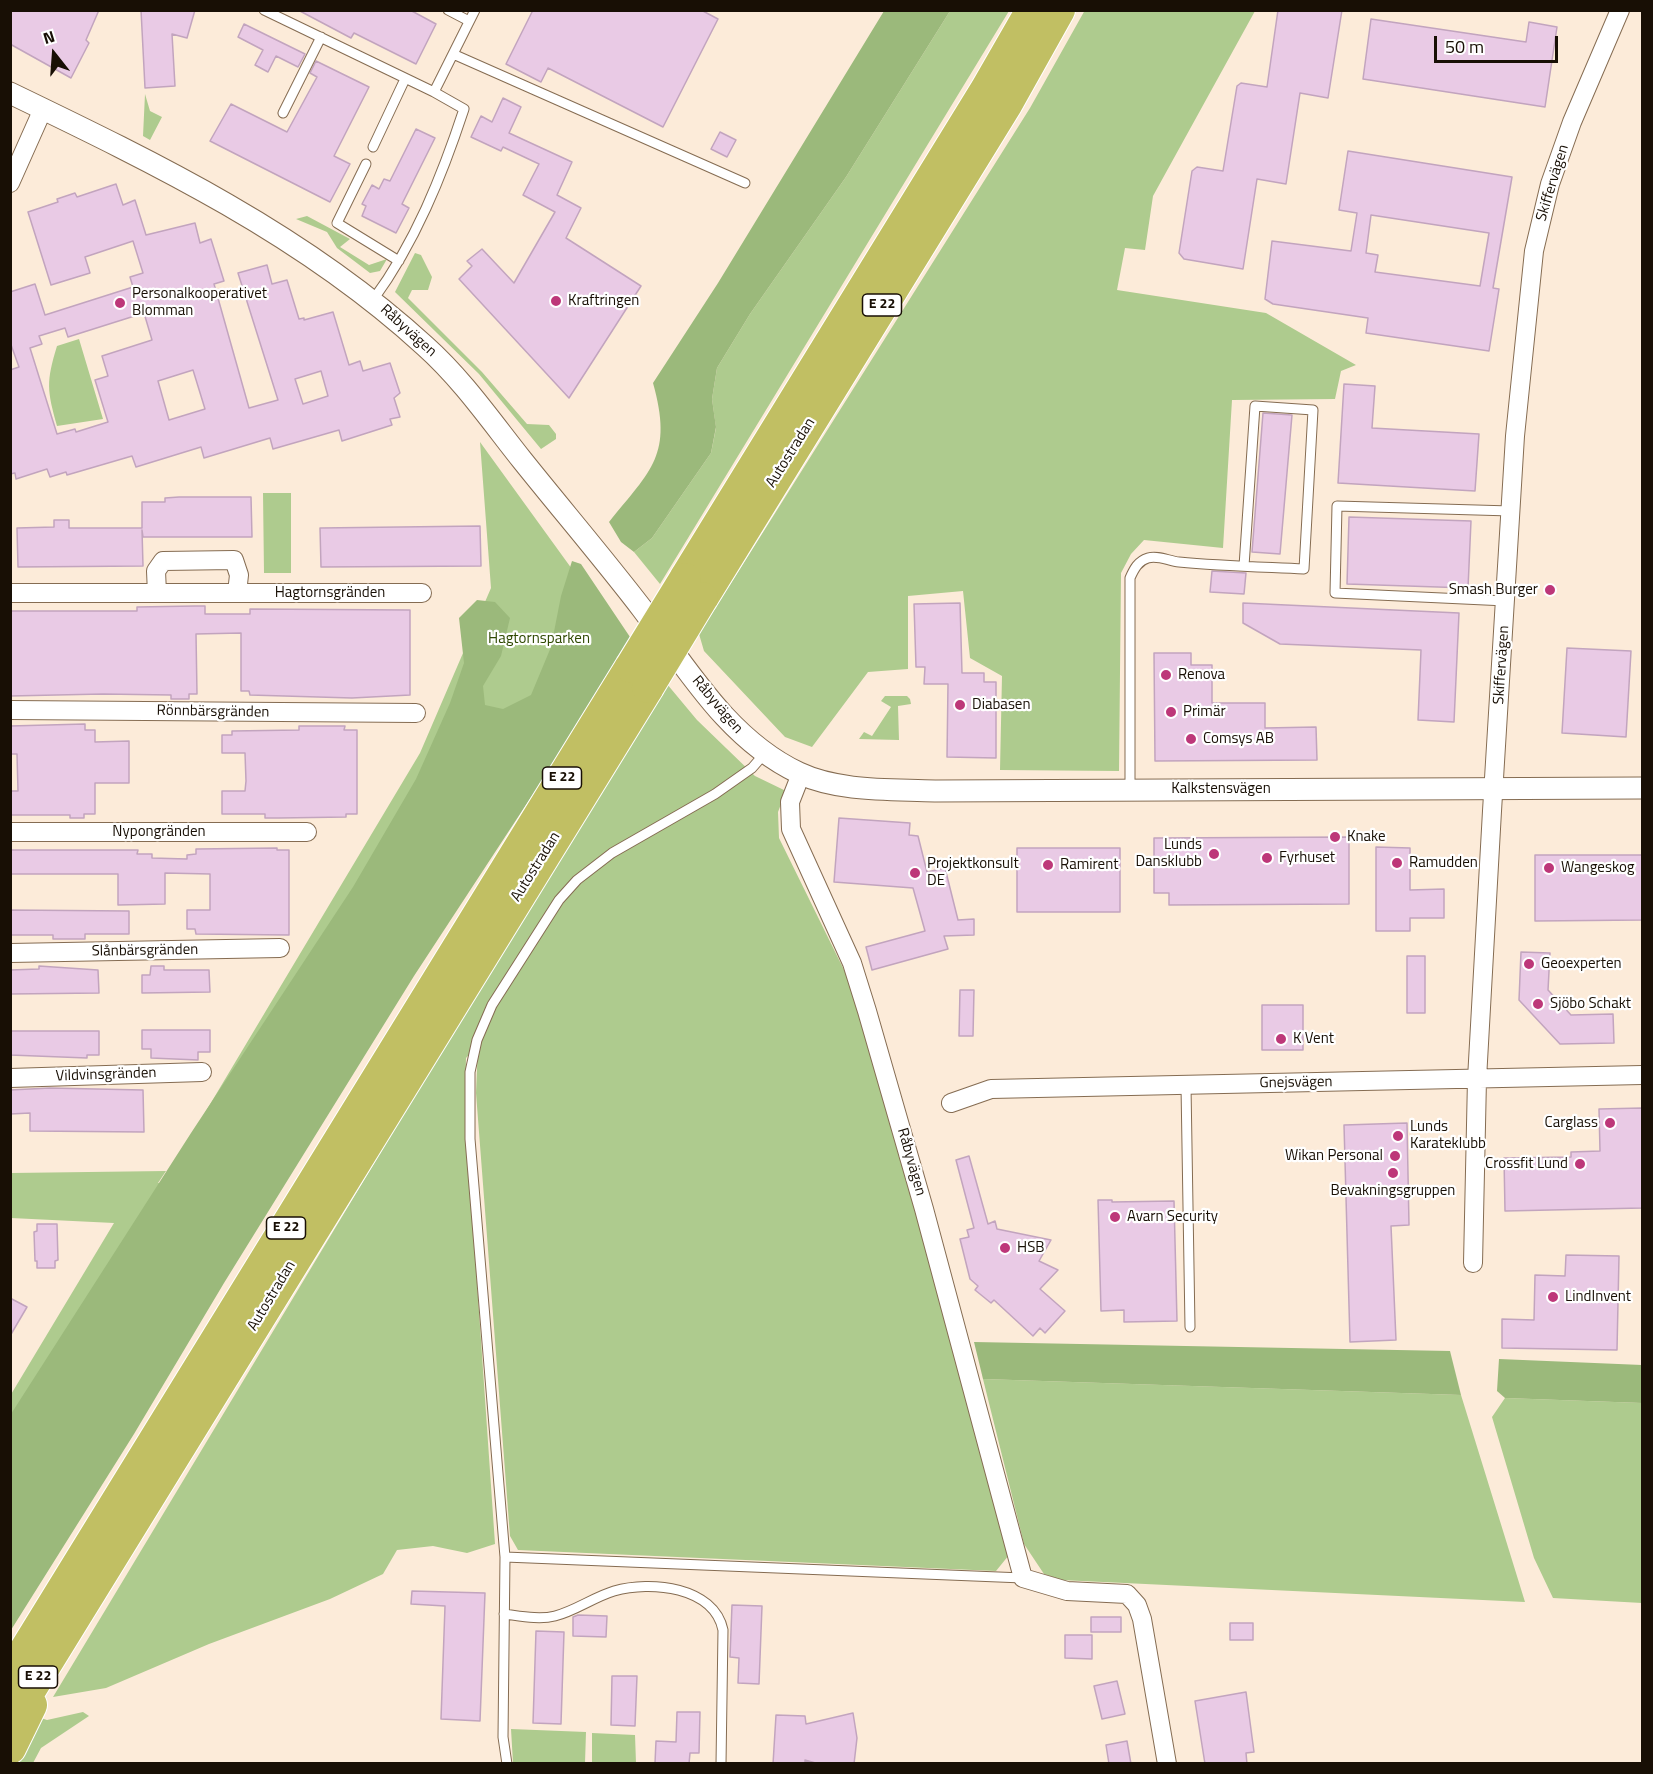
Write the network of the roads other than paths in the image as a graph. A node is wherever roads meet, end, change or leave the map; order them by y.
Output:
1 (264, 10) edge
2 (448, 10) edge
3 (475, 10) edge
4 (1032, 10) edge
5 (1059, 10) edge
6 (1620, 10) edge
7 (470, 21) junction
8 (321, 38) junction
9 (453, 54) junction
10 (405, 79) junction
11 (434, 92) junction
12 (10, 93) edge
13 (44, 110) junction
14 (283, 113) dead end
15 (372, 147) dead end
16 (366, 164) dead end
17 (10, 183) edge
18 (745, 183) dead end
19 (399, 261) junction
20 (373, 300) junction
21 (1511, 511) junction
22 (1245, 566) junction
23 (694, 588) junction
24 (10, 593) edge
25 (157, 593) junction
26 (237, 593) junction
27 (422, 593) dead end
28 (1506, 601) junction
29 (639, 677) junction
30 (10, 710) edge
31 (416, 713) dead end
32 (766, 752) junction
33 (801, 774) junction
34 (1642, 788) edge
35 (1494, 789) junction
36 (1130, 790) junction
37 (10, 832) edge
38 (307, 832) dead end
39 (280, 948) dead end
40 (10, 953) edge
41 (202, 1072) dead end
42 (1642, 1075) edge
43 (10, 1078) edge
44 (1477, 1080) junction
45 (1186, 1086) junction
46 (951, 1103) dead end
47 (1473, 1263) dead end
48 (1190, 1327) dead end
49 (505, 1557) junction
50 (1023, 1578) junction
51 (504, 1614) junction
52 (65, 1633) junction
53 (10, 1675) edge
54 (10, 1722) edge
55 (10, 1748) edge
56 (507, 1764) edge
57 (722, 1764) edge
58 (1167, 1764) edge

1 - 8 lane
2 - 7 lane
3 - 7 lane
4 - 23 highway, Autostradan / E 22
5 - 23 highway, Autostradan / E 22
6 - 21 street, Skiffervägen
7 - 9 lane
8 - 10 lane
8 - 14 lane
9 - 11 lane
9 - 18 lane
10 - 11 lane
10 - 15 lane
11 - 19 lane
12 - 13 street, Råbyvägen
13 - 17 street
13 - 20 street, Råbyvägen
16 - 19 lane
19 - 20 lane
20 - 32 street, Råbyvägen
21 - 28 street, Skiffervägen
21 - 28 lane
22 - 22 lane
22 - 36 lane
23 - 29 highway, Autostradan / E 22, bridge
24 - 25 street, Hagtornsgränden
25 - 26 street, Hagtornsgränden
25 - 26 street
26 - 27 street, Hagtornsgränden
28 - 35 street, Skiffervägen
29 - 52 highway, Autostradan / E 22
29 - 53 highway, Autostradan / E 22
30 - 31 street, Rönnbärsgränden
32 - 33 street, Råbyvägen
32 - 49 lane
33 - 36 street, Kalkstensvägen
33 - 50 street, Råbyvägen
34 - 35 street, Kalkstensvägen
35 - 36 street, Kalkstensvägen
35 - 44 street, Skiffervägen
37 - 38 street, Nypongränden
39 - 40 street, Slånbärsgränden
41 - 43 street, Vildvinsgränden
42 - 44 street, Gnejsvägen
44 - 45 street, Gnejsvägen
44 - 47 street, Skiffervägen
45 - 46 street, Gnejsvägen
45 - 48 lane
49 - 50 lane
49 - 51 lane
50 - 58 street
51 - 56 lane
51 - 57 lane
52 - 54 highway, Autostradan / E 22
52 - 55 highway

